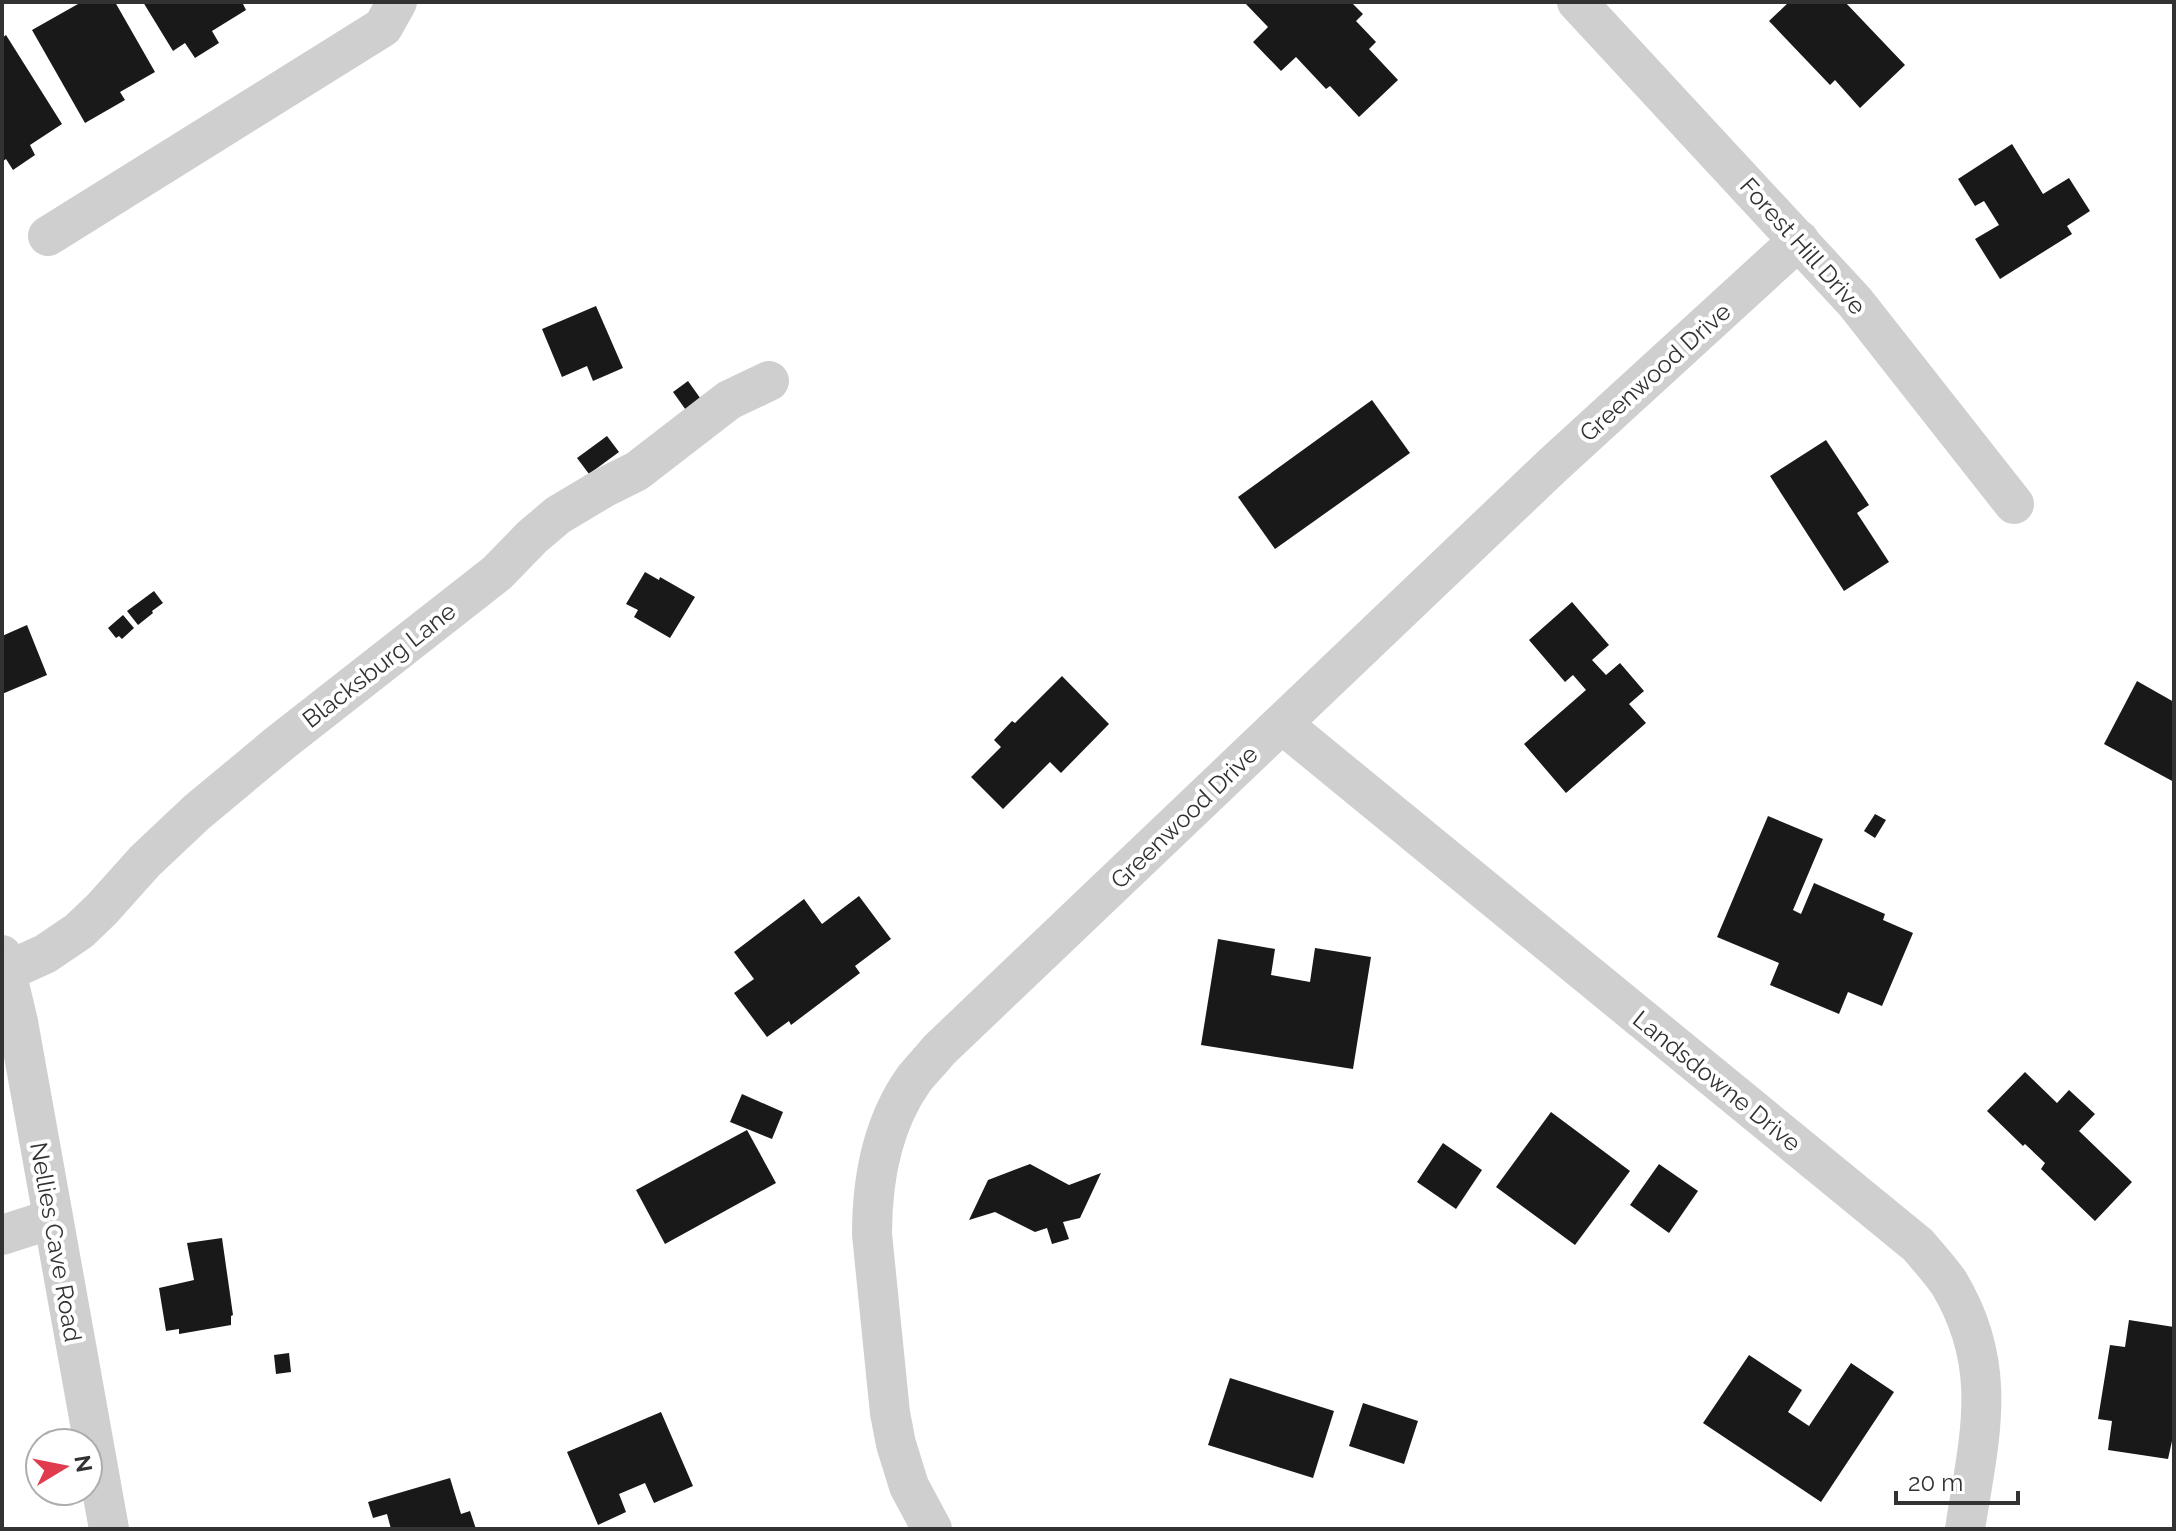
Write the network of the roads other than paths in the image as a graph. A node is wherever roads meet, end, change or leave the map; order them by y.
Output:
1 (397, 2) edge
2 (1577, 2) edge
3 (48, 236) dead end
4 (1799, 240) junction
5 (769, 381) dead end
6 (2014, 504) dead end
7 (1282, 724) junction
8 (4, 963) edge
9 (52, 1219) junction
10 (2, 1235) edge
11 (109, 1529) edge
12 (932, 1529) edge
13 (1965, 1529) edge

1 - 3 street
2 - 4 street, Forest Hill Drive
4 - 6 street, Forest Hill Drive
4 - 7 street, Greenwood Drive
5 - 8 street, Blacksburg Lane
7 - 12 street, Greenwood Drive
7 - 13 street, Landsdowne Drive
8 - 9 street, Nellies Cave Road
9 - 10 street
9 - 11 street, Nellies Cave Road

